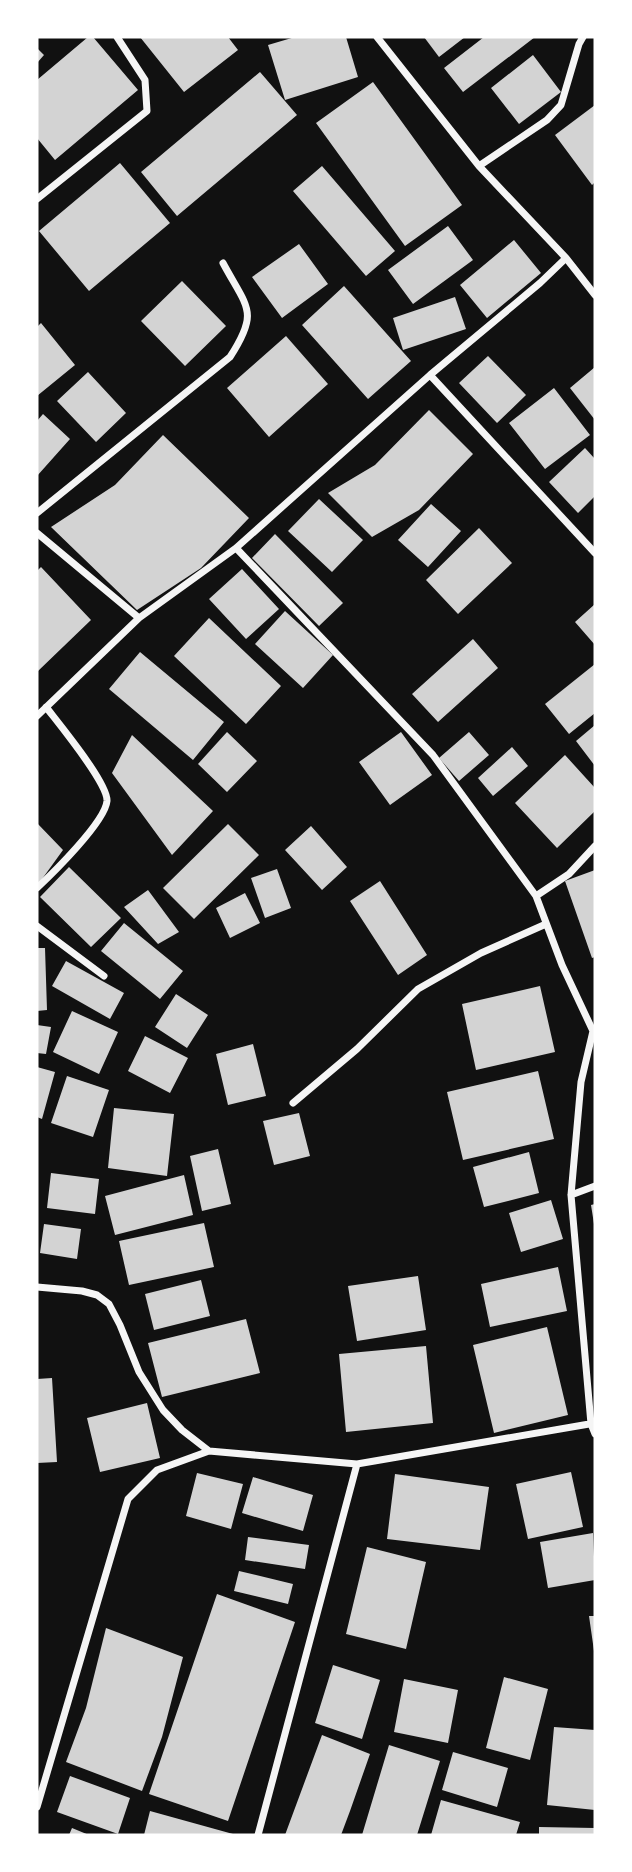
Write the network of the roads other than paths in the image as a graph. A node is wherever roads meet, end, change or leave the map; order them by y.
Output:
1 (117, 37) edge
2 (376, 37) edge
3 (583, 37) edge
4 (479, 166) junction
5 (37, 199) edge
6 (566, 258) junction
7 (223, 263) dead end
8 (595, 295) edge
9 (430, 375) junction
10 (37, 513) edge
11 (37, 533) edge
12 (236, 548) junction
13 (595, 554) edge
14 (139, 618) junction
15 (46, 707) junction
16 (37, 716) edge
17 (595, 846) edge
18 (37, 888) edge
19 (536, 896) junction
20 (546, 924) junction
21 (37, 926) edge
22 (104, 976) dead end
23 (594, 1030) edge
24 (293, 1103) dead end
25 (595, 1186) edge
26 (571, 1195) junction
27 (37, 1287) edge
28 (593, 1423) edge
29 (595, 1434) edge
30 (209, 1451) junction
31 (357, 1464) junction
32 (37, 1807) edge
33 (258, 1835) edge

1 - 5 street
2 - 4 street
3 - 4 street
4 - 6 street
6 - 8 street
6 - 9 street
7 - 10 street
9 - 12 street
9 - 13 street
11 - 14 street
12 - 14 street
12 - 19 street
14 - 15 street
15 - 16 street
15 - 18 street
17 - 19 street
19 - 20 street
20 - 23 street
20 - 24 street
21 - 22 street
23 - 26 street
25 - 26 street
26 - 28 street
27 - 30 street
28 - 29 street
28 - 31 street
30 - 31 street
30 - 32 street
31 - 33 street

